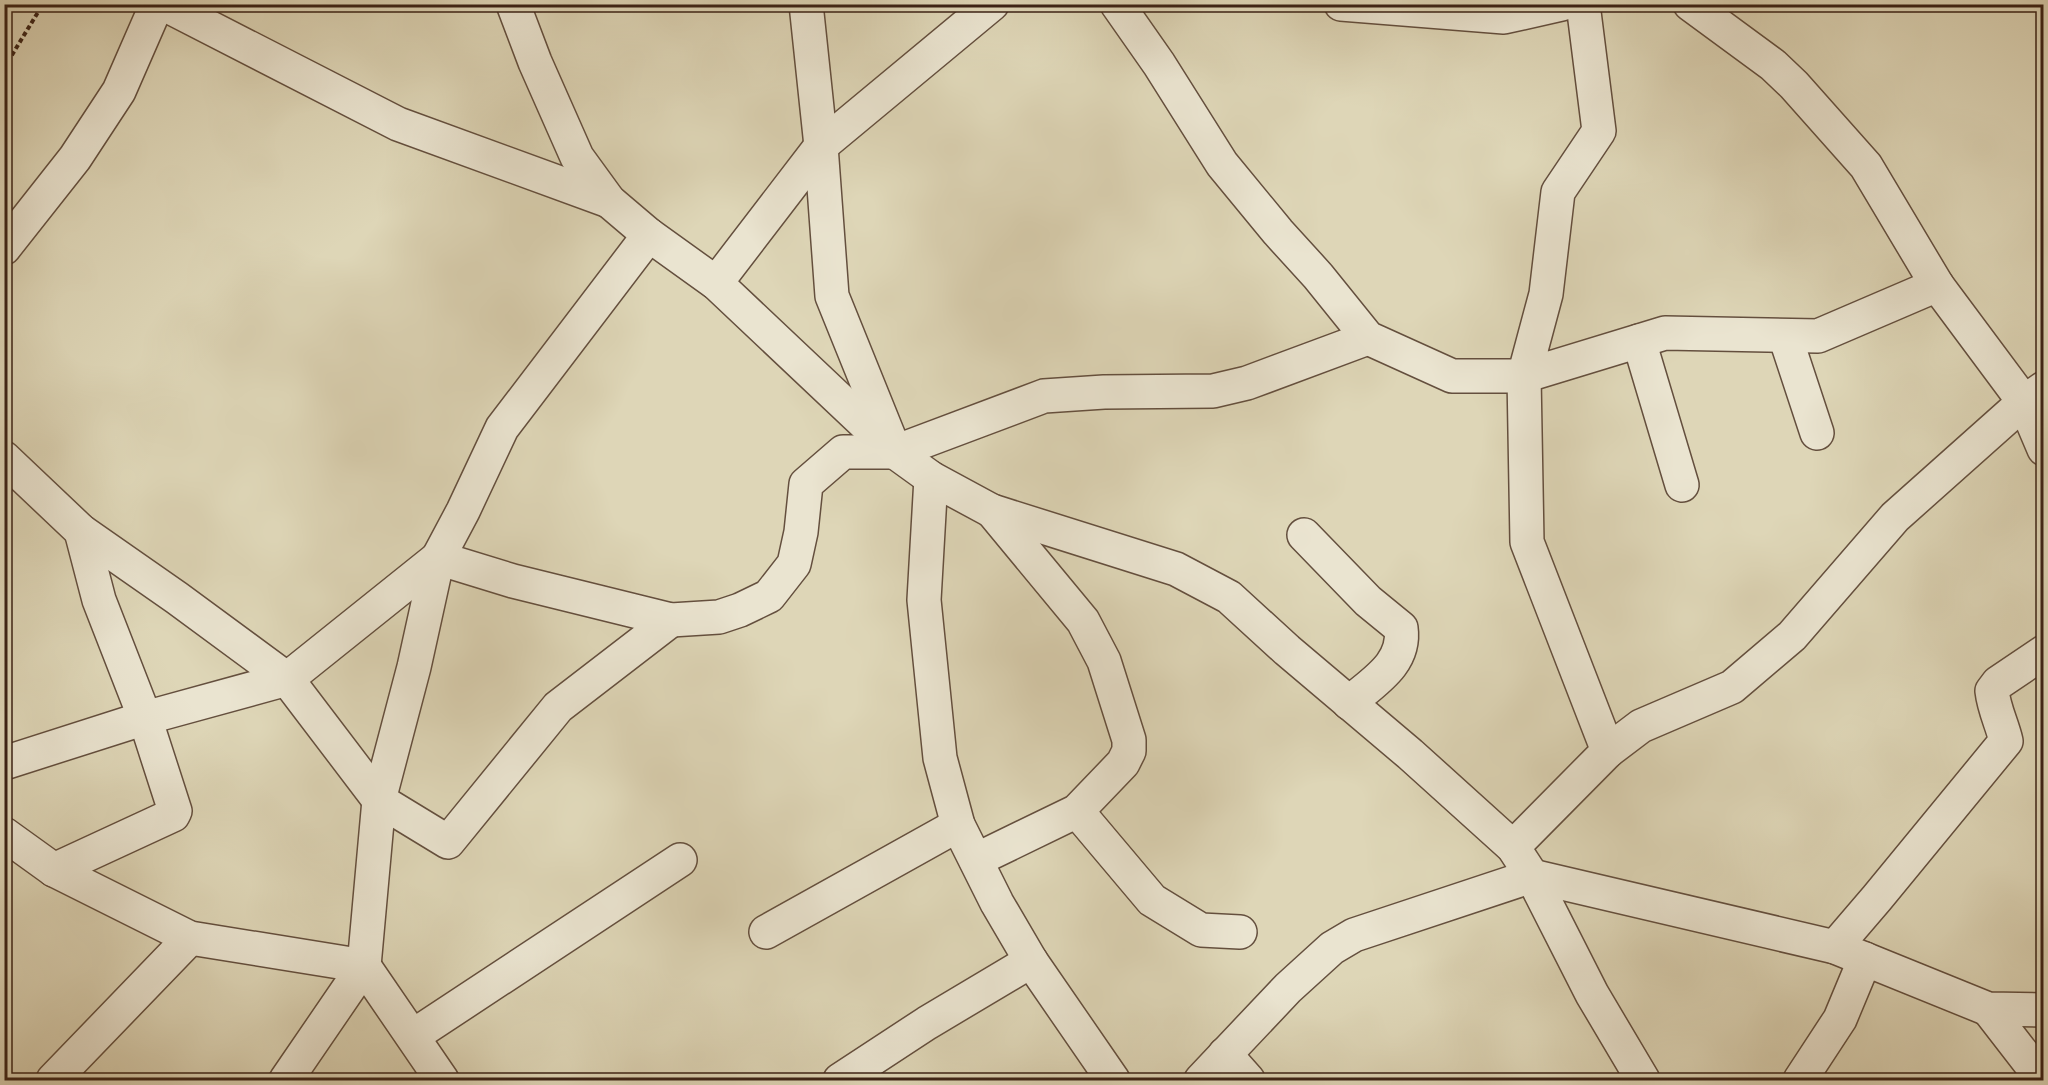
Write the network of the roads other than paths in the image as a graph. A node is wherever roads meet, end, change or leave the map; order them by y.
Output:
1 (158, 4) edge
2 (164, 4) edge
3 (513, 4) edge
4 (806, 4) edge
5 (992, 4) edge
6 (1117, 4) edge
7 (1341, 4) edge
8 (1562, 4) edge
9 (1583, 4) edge
10 (1690, 4) edge
11 (821, 146) junction
12 (609, 201) junction
13 (649, 235) junction
14 (4, 248) edge
15 (716, 283) junction
16 (1937, 285) junction
17 (1785, 336) junction
18 (1368, 338) junction
19 (1639, 341) junction
20 (1524, 376) junction
21 (2034, 395) edge
22 (1817, 433) dead end
23 (2043, 449) edge
24 (895, 452) junction
25 (4, 458) edge
26 (931, 478) junction
27 (1682, 485) dead end
28 (992, 512) junction
29 (81, 531) junction
30 (1304, 535) dead end
31 (438, 558) junction
32 (671, 620) junction
33 (2043, 652) edge
34 (287, 679) junction
35 (1349, 703) junction
36 (145, 718) junction
37 (1608, 751) junction
38 (4, 763) edge
39 (380, 800) junction
40 (1077, 811) junction
41 (958, 825) junction
42 (4, 834) edge
43 (1514, 847) junction
44 (680, 860) dead end
45 (976, 860) junction
46 (54, 870) junction
47 (1532, 876) junction
48 (766, 932) dead end
49 (1240, 932) dead end
50 (190, 938) junction
51 (1834, 947) junction
52 (1865, 958) junction
53 (1031, 961) junction
54 (364, 966) junction
55 (1988, 1009) junction
56 (2043, 1010) edge
57 (413, 1036) junction
58 (1225, 1054) junction
59 (53, 1080) edge
60 (286, 1080) edge
61 (442, 1080) edge
62 (840, 1080) edge
63 (1113, 1080) edge
64 (1201, 1080) edge
65 (1248, 1080) edge
66 (1643, 1080) edge
67 (1800, 1080) edge
68 (2043, 1080) edge

1 - 14 street
2 - 12 street
3 - 12 street
4 - 11 street
5 - 11 street
6 - 18 street
7 - 8 street
9 - 20 street
10 - 16 street
11 - 15 street
11 - 24 street
12 - 13 street
13 - 15 street
13 - 31 street
15 - 24 street
16 - 17 street
16 - 21 street
17 - 19 street
17 - 22 street
18 - 20 street
18 - 24 street
19 - 20 street
19 - 27 street
20 - 37 street
21 - 23 street
21 - 37 street
24 - 26 street
24 - 32 street
25 - 29 street
26 - 28 street
26 - 41 street
28 - 35 street
28 - 40 street
29 - 34 street
29 - 36 street
30 - 35 street
31 - 32 street
31 - 34 street
31 - 39 street
32 - 39 street
33 - 51 street
34 - 36 street
34 - 39 street
35 - 43 street
36 - 38 street
36 - 46 street
37 - 43 street
39 - 54 street
40 - 45 street
40 - 49 street
41 - 45 street
41 - 48 street
42 - 46 street
43 - 47 street
44 - 57 street
45 - 53 street
46 - 50 street
47 - 51 street
47 - 58 street
47 - 66 street
50 - 54 street
50 - 59 street
51 - 52 street
52 - 55 street
52 - 67 street
53 - 62 street
53 - 63 street
54 - 57 street
54 - 60 street
55 - 56 street
55 - 68 street
57 - 61 street
58 - 64 street
58 - 65 street

